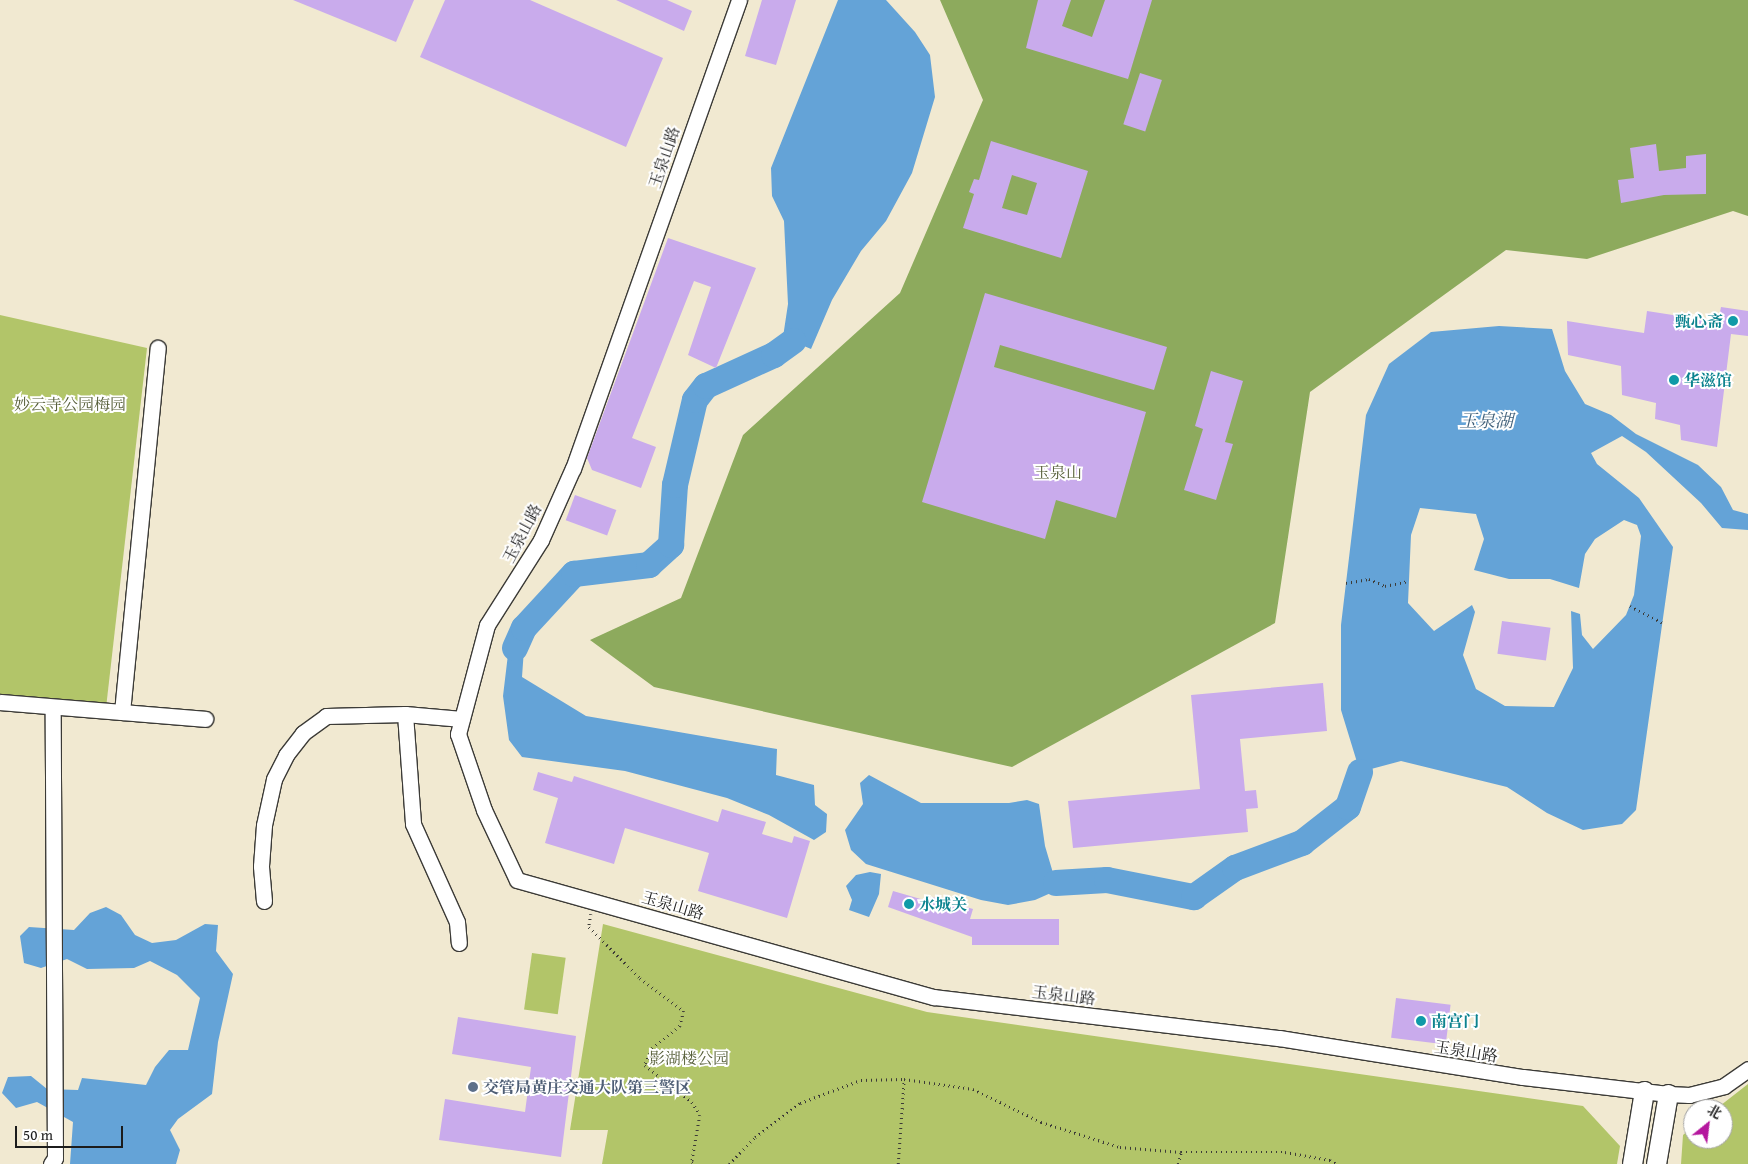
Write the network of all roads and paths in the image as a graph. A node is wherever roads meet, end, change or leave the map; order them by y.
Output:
1 (739, 0) edge
2 (158, 348) dead end
3 (1408, 581) dead end
4 (1346, 583) dead end
5 (1630, 606) dead end
6 (1662, 622) dead end
7 (0, 702) edge
8 (53, 706) junction
9 (122, 712) junction
10 (405, 714) junction
11 (205, 719) dead end
12 (462, 719) junction
13 (592, 901) junction
14 (264, 902) dead end
15 (459, 942) dead end
16 (1748, 1069) edge
17 (904, 1079) junction
18 (1644, 1092) junction
19 (1668, 1094) junction
20 (1181, 1152) junction
21 (51, 1164) edge
22 (696, 1164) edge
23 (729, 1164) edge
24 (898, 1164) edge
25 (1178, 1164) edge
26 (1337, 1164) edge
27 (1632, 1164) edge
28 (1656, 1164) edge

1 - 12 street, 玉泉山路
2 - 9 street
3 - 4 path
5 - 6 path
7 - 8 street
8 - 9 street
8 - 21 street
9 - 11 street
10 - 12 street
10 - 14 street
10 - 15 street
12 - 13 street, 玉泉山路
13 - 18 street, 玉泉山路
13 - 22 path
16 - 19 street, 玉泉山路
17 - 20 path
17 - 23 path
17 - 24 path
18 - 19 street, 玉泉山路
18 - 27 main road
19 - 28 main road
20 - 25 path
20 - 26 path

